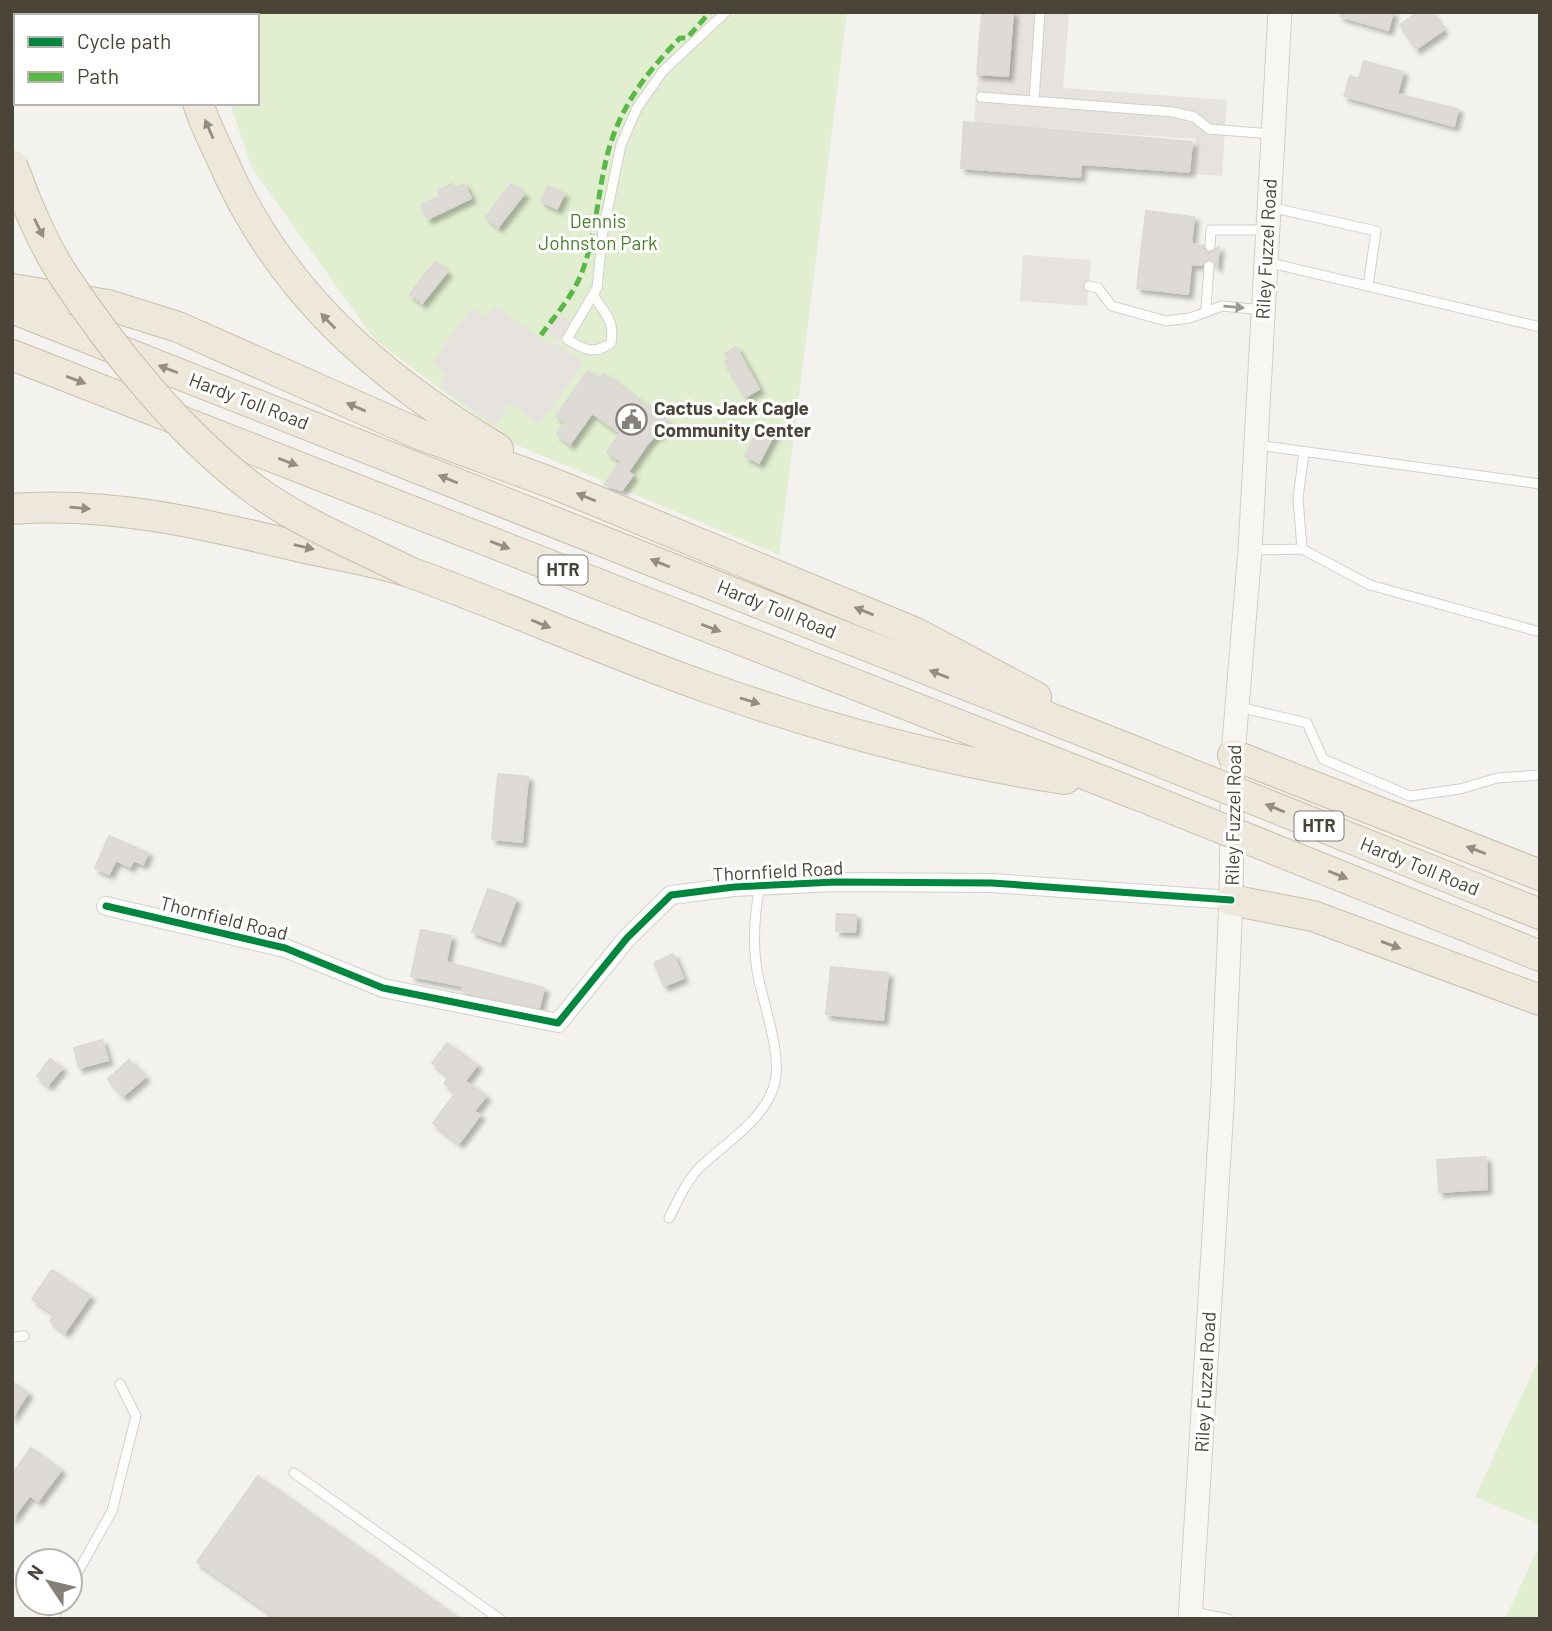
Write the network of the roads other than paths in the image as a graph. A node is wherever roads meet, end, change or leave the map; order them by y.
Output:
1 (726, 12) edge
2 (1040, 12) edge
3 (1280, 12) edge
4 (981, 97) dead end
5 (1034, 102) junction
6 (199, 105) edge
7 (1272, 134) junction
8 (12, 165) edge
9 (1268, 206) junction
10 (1266, 230) junction
11 (1210, 246) dead end
12 (1265, 261) junction
13 (1209, 266) dead end
14 (1088, 286) dead end
15 (1368, 286) junction
16 (12, 289) edge
17 (594, 296) junction
18 (12, 308) edge
19 (1206, 309) junction
20 (1262, 310) junction
21 (1540, 327) edge
22 (12, 355) edge
23 (428, 423) junction
24 (1255, 445) junction
25 (1304, 452) junction
26 (1540, 484) edge
27 (12, 509) edge
28 (1302, 549) junction
29 (1250, 550) junction
30 (409, 572) junction
31 (1540, 632) edge
32 (1237, 707) junction
33 (1098, 737) junction
34 (1233, 755) junction
35 (1540, 775) edge
36 (1126, 790) junction
37 (1540, 875) edge
38 (760, 886) junction
39 (1231, 900) junction
40 (106, 906) dead end
41 (1540, 914) edge
42 (1540, 956) edge
43 (1540, 1000) edge
44 (669, 1218) dead end
45 (23, 1336) dead end
46 (12, 1337) edge
47 (120, 1384) dead end
48 (294, 1473) dead end
49 (84, 1561) edge
50 (1191, 1615) edge
51 (500, 1619) edge
52 (1228, 1619) edge

1 - 17 lane
2 - 5 lane
3 - 7 main road, Riley Fuzzel Road
4 - 5 lane
5 - 7 lane
23 -> 6 highway
7 - 9 main road, Riley Fuzzel Road
8 -> 30 highway, bridge
9 - 10 main road, Riley Fuzzel Road
9 - 15 lane
10 - 11 lane
10 - 12 main road, Riley Fuzzel Road
12 - 15 lane
12 - 20 main road, Riley Fuzzel Road
13 - 19 lane
14 - 19 lane
15 - 21 lane
23 -> 16 highway
17 - 17 lane
33 -> 18 highway, Hardy Toll Road / HTR
19 -> 20 lane
20 - 24 main road, Riley Fuzzel Road
22 -> 36 highway, Hardy Toll Road / HTR
33 -> 23 highway
24 - 25 lane
24 - 29 main road, Riley Fuzzel Road
25 - 26 lane
25 - 28 lane
27 -> 30 highway, bridge
28 - 29 lane
28 - 31 lane
29 - 32 main road, Riley Fuzzel Road
30 -> 36 highway
32 - 34 main road, Riley Fuzzel Road
32 - 35 lane
41 -> 33 highway, Hardy Toll Road / HTR, bridge
37 -> 34 highway
34 - 39 main road, Riley Fuzzel Road
36 -> 42 highway, Hardy Toll Road / HTR, bridge
38 - 39 street, Thornfield Road
38 - 40 street, Thornfield Road
38 - 44 lane
39 -> 43 highway
39 - 50 main road, Riley Fuzzel Road
45 - 46 lane
47 - 49 lane
48 - 51 lane
50 - 52 lane

